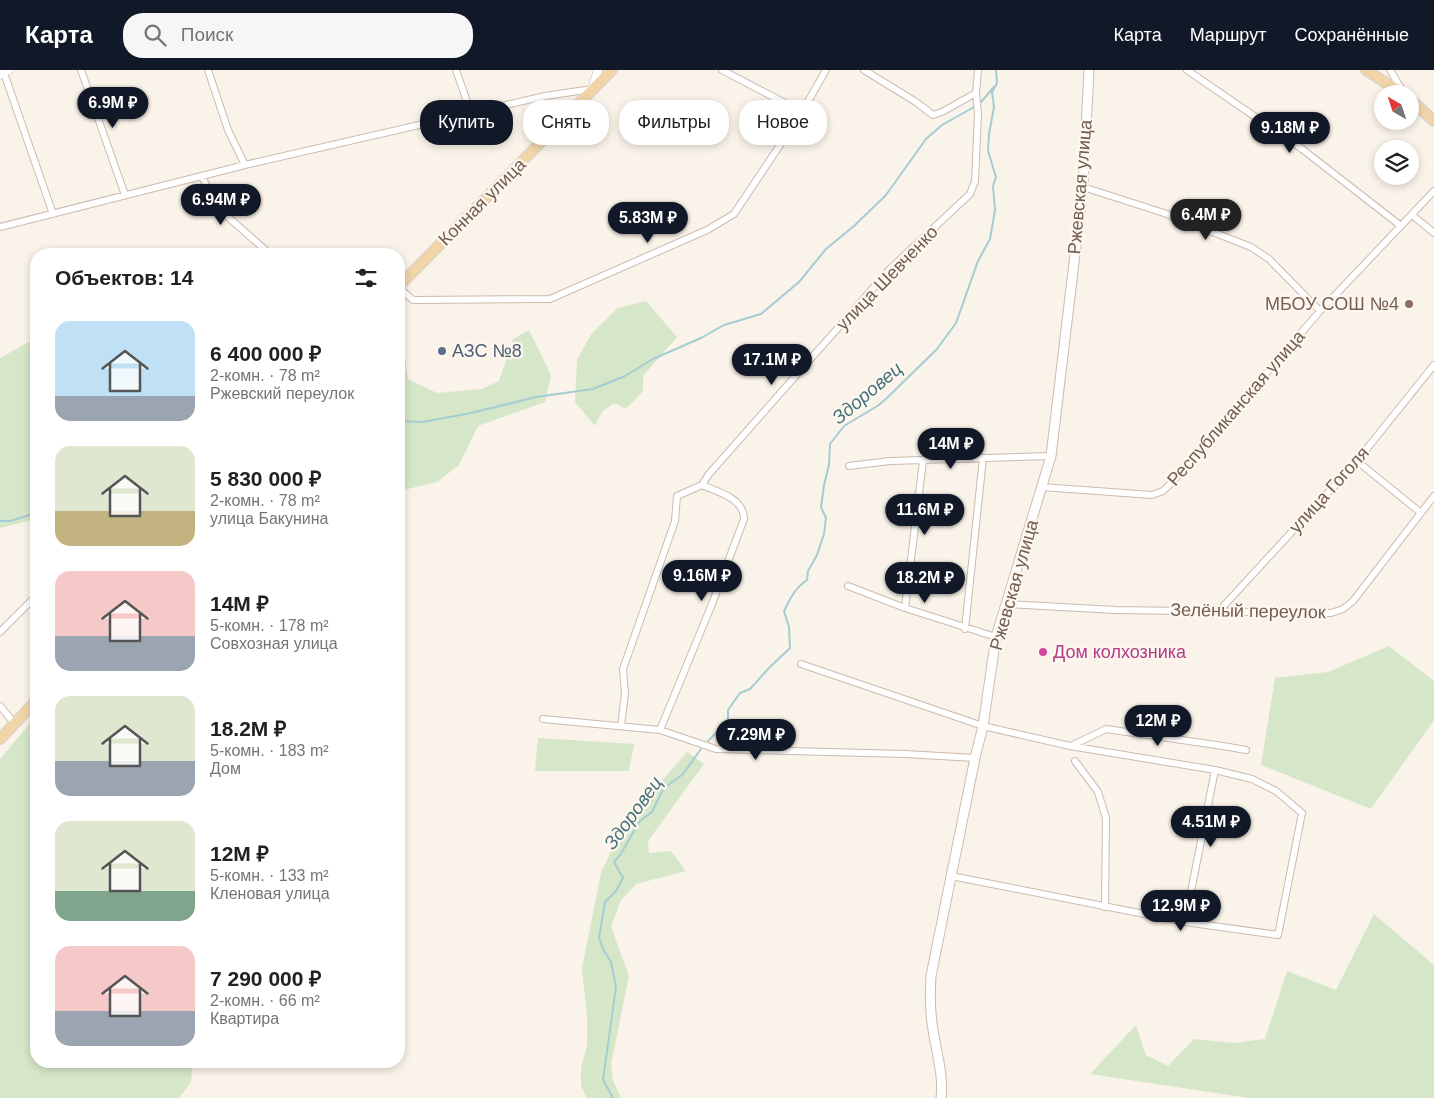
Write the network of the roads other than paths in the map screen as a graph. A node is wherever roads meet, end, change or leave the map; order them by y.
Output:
1 (81, 70) edge
2 (208, 70) edge
3 (456, 70) edge
4 (598, 70) edge
5 (612, 70) edge
6 (722, 70) edge
7 (826, 70) edge
8 (864, 70) edge
9 (978, 70) edge
10 (1089, 70) edge
11 (1187, 70) edge
12 (1366, 70) edge
13 (1390, 70) edge
14 (4, 72) edge
15 (1390, 85) edge
16 (1399, 85) edge
17 (592, 89) junction
18 (976, 93) junction
19 (466, 100) edge
20 (779, 100) edge
21 (809, 100) edge
22 (513, 103) edge
23 (1419, 108) edge
24 (1434, 121) edge
25 (420, 125) edge
26 (780, 145) edge
27 (245, 165) junction
28 (202, 176) junction
29 (1083, 187) junction
30 (1434, 191) edge
31 (125, 195) junction
32 (53, 214) junction
33 (1412, 215) junction
34 (1402, 226) junction
35 (0, 227) edge
36 (1434, 233) edge
37 (263, 248) edge
38 (405, 281) edge
39 (405, 293) edge
40 (1320, 311) junction
41 (1434, 365) edge
42 (1431, 374) edge
43 (1051, 456) junction
44 (983, 458) junction
45 (923, 461) junction
46 (1357, 461) junction
47 (849, 466) dead end
48 (702, 485) junction
49 (1042, 487) junction
50 (1434, 496) edge
51 (1421, 512) junction
52 (848, 586) dead end
53 (30, 602) edge
54 (1007, 604) junction
55 (905, 608) junction
56 (1219, 611) junction
57 (966, 629) junction
58 (0, 632) edge
59 (996, 637) junction
60 (801, 664) dead end
61 (0, 706) edge
62 (30, 708) edge
63 (543, 719) dead end
64 (15, 724) junction
65 (621, 726) junction
66 (984, 726) junction
67 (660, 730) junction
68 (0, 739) edge
69 (1070, 746) junction
70 (1246, 750) dead end
71 (975, 758) junction
72 (1075, 761) dead end
73 (1215, 770) junction
74 (951, 876) junction
75 (1105, 907) junction
76 (1186, 922) junction
77 (940, 1098) edge

1 - 31 street
2 - 27 street
3 - 19 street
4 - 17 street, Конная улица
5 - 17 main road
6 - 20 street
7 - 21 street
8 - 18 street
9 - 18 street, улица Шевченко
10 - 29 main road, Ржевская улица
11 - 34 street
12 - 15 main road
13 - 16 street
14 - 32 street
17 - 22 street
17 - 38 main road, Конная улица
18 - 48 street, улица Шевченко
23 - 24 main road
25 - 27 street
26 - 39 street
27 - 28 street
28 - 31 street
28 - 37 street
29 - 40 street
29 - 43 main road, Ржевская улица
30 - 33 street, Республиканская улица
31 - 32 street
32 - 35 street
33 - 34 street, Республиканская улица
33 - 36 street
34 - 40 street, Республиканская улица
40 - 49 street, Республиканская улица
41 - 42 street, улица Гоголя
42 - 46 street, улица Гоголя
43 - 44 street
43 - 49 main road, Ржевская улица
44 - 45 street
44 - 57 street
45 - 47 street
45 - 55 street
46 - 51 street
46 - 56 street, улица Гоголя
48 - 65 street, улица Шевченко
48 - 67 street
49 - 54 main road, Ржевская улица
50 - 51 street, Зелёный переулок
51 - 56 street, Зелёный переулок
52 - 55 street
53 - 58 street
54 - 56 street, Зелёный переулок
54 - 59 main road, Ржевская улица
55 - 57 street
57 - 59 street
59 - 66 main road, Ржевская улица
60 - 66 street
61 - 64 street
62 - 64 main road
63 - 65 street
64 - 68 main road
65 - 67 street
66 - 69 street
66 - 71 main road, Ржевская улица
67 - 71 street
69 - 70 street
69 - 73 street
71 - 74 main road, Ржевская улица
72 - 75 street
73 - 76 street
73 - 76 street
74 - 75 street
74 - 77 main road, Ржевская улица
75 - 76 street

